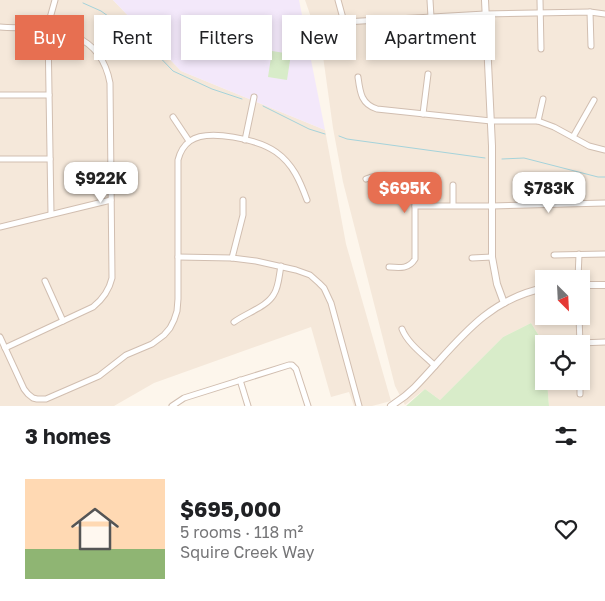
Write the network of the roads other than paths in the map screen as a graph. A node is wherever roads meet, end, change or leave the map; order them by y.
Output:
1 (55, 0) edge
2 (338, 0) edge
3 (430, 0) edge
4 (485, 0) edge
5 (540, 0) edge
6 (590, 12) junction
7 (540, 13) junction
8 (486, 14) junction
9 (605, 14) edge
10 (51, 15) edge
11 (431, 15) edge
12 (468, 15) edge
13 (366, 21) edge
14 (0, 27) edge
15 (15, 28) edge
16 (84, 41) edge
17 (591, 46) dead end
18 (541, 49) dead end
19 (48, 60) edge
20 (428, 74) dead end
21 (358, 77) dead end
22 (0, 95) edge
23 (49, 95) junction
24 (254, 97) dead end
25 (543, 99) dead end
26 (594, 100) dead end
27 (423, 114) junction
28 (172, 117) dead end
29 (491, 121) junction
30 (538, 121) junction
31 (573, 137) junction
32 (245, 140) junction
33 (189, 142) junction
34 (605, 150) edge
35 (0, 159) edge
36 (50, 159) junction
37 (366, 179) dead end
38 (453, 185) dead end
39 (111, 200) junction
40 (243, 200) dead end
41 (307, 200) dead end
42 (605, 203) edge
43 (453, 205) junction
44 (416, 206) junction
45 (492, 206) junction
46 (51, 214) junction
47 (0, 227) edge
48 (579, 254) junction
49 (605, 254) edge
50 (554, 255) dead end
51 (178, 257) junction
52 (492, 257) junction
53 (232, 258) junction
54 (472, 258) dead end
55 (281, 266) junction
56 (389, 267) dead end
57 (578, 270) edge
58 (45, 281) dead end
59 (590, 284) edge
60 (605, 285) edge
61 (535, 291) edge
62 (504, 303) junction
63 (63, 321) junction
64 (234, 322) dead end
65 (402, 329) dead end
66 (0, 337) edge
67 (605, 342) edge
68 (590, 343) edge
69 (5, 348) junction
70 (435, 366) junction
71 (240, 380) junction
72 (580, 390) edge
73 (580, 394) dead end
74 (184, 398) junction
75 (172, 406) edge
76 (187, 406) edge
77 (248, 406) edge
78 (308, 406) edge
79 (359, 406) edge
80 (391, 406) edge

1 - 10 street
2 - 13 street
3 - 11 street
4 - 8 street
5 - 7 street
6 - 7 street
6 - 9 street
6 - 17 street
7 - 8 street
7 - 18 street
8 - 12 street
8 - 29 street
14 - 15 street
16 - 39 street
19 - 23 street
20 - 27 street
21 - 27 street
22 - 23 street
23 - 36 street
24 - 32 street
25 - 30 street
26 - 31 street
27 - 29 street
28 - 33 street
29 - 30 street
29 - 45 street
30 - 31 street
31 - 34 street
32 - 33 street
32 - 41 street
33 - 51 street
35 - 36 street
36 - 46 street
37 - 44 street
38 - 43 street
39 - 46 street
39 - 63 street
40 - 53 street
42 - 45 street
43 - 44 street
43 - 45 street
44 - 56 street
45 - 52 street
46 - 47 street
48 - 49 street
48 - 50 street
48 - 57 street
51 - 53 street
51 - 69 street
52 - 54 street
52 - 62 street
53 - 55 street
55 - 64 street
55 - 79 street
58 - 63 street
59 - 60 street
61 - 62 street
62 - 70 street
63 - 69 street
65 - 70 street
66 - 69 street
67 - 68 street
70 - 80 street
71 - 74 street
71 - 77 street
71 - 78 street
72 - 73 street
74 - 75 street
74 - 76 street

